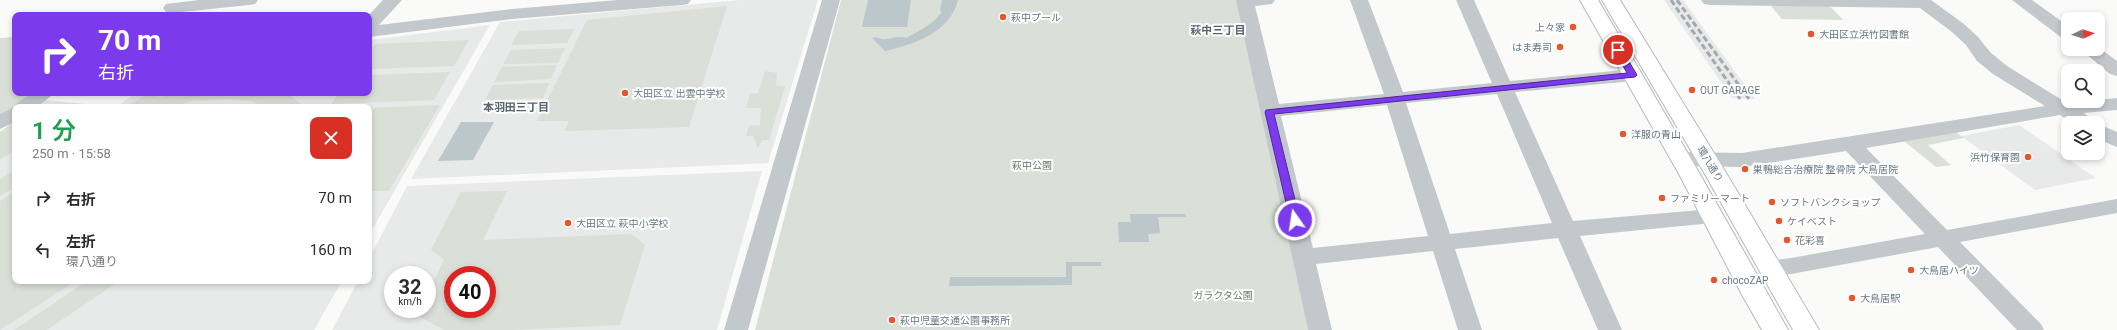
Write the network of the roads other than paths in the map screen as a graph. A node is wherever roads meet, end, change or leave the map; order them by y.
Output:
1 (249, 0) edge
2 (393, 0) edge
3 (682, 0) edge
4 (831, 0) edge
5 (1266, 0) edge
6 (1359, 0) edge
7 (1465, 0) edge
8 (1589, 0) edge
9 (1611, 0) edge
10 (1710, 0) edge
11 (2021, 0) edge
12 (1245, 1) edge
13 (1922, 2) edge
14 (613, 3) edge
15 (173, 8) edge
16 (372, 23) edge
17 (2061, 29) edge
18 (372, 32) edge
19 (2098, 56) edge
20 (2117, 70) edge
21 (1632, 75) junction
22 (1504, 88) junction
23 (40, 96) edge
24 (1395, 99) junction
25 (28, 104) edge
26 (2117, 104) edge
27 (2105, 105) edge
28 (2061, 107) edge
29 (2063, 108) joint
30 (1270, 112) junction
31 (12, 115) edge
32 (2075, 116) edge
33 (0, 123) edge
34 (2105, 134) edge
35 (2117, 141) edge
36 (1851, 144) junction
37 (1681, 159) junction
38 (1707, 160) junction
39 (2117, 206) edge
40 (1712, 216) junction
41 (1565, 230) junction
42 (1942, 237) junction
43 (1440, 242) junction
44 (1303, 257) junction
45 (1769, 268) junction
46 (736, 330) edge
47 (1320, 330) edge
48 (1470, 330) edge
49 (1610, 330) edge
50 (1775, 330) edge
51 (1806, 330) edge
52 (2032, 330) edge

1 - 15 street
2 - 16 street
3 - 14 street
4 - 46 street
5 - 12 street
6 - 24 street
7 - 22 street
8 - 21 main road
9 - 38 main road, 環八通り
10 - 13 street
11 - 17 street
12 - 30 street
13 - 28 street
14 - 18 street
19 - 20 street
21 - 22 street
21 - 37 main road
22 - 24 street
22 - 41 street
23 - 25 street
24 - 30 street
24 - 43 street
26 - 27 street
29 - 32 street
29 - 36 street
30 - 44 street
31 - 33 street
34 - 35 street
36 - 38 street
36 - 42 street
37 - 38 street
37 - 40 main road
38 - 45 main road, 環八通り
39 - 42 street
40 - 41 street
40 - 50 main road
41 - 43 street
41 - 49 street
42 - 45 street
42 - 52 street
43 - 44 street
43 - 48 street
44 - 47 street
45 - 51 main road, 環八通り

